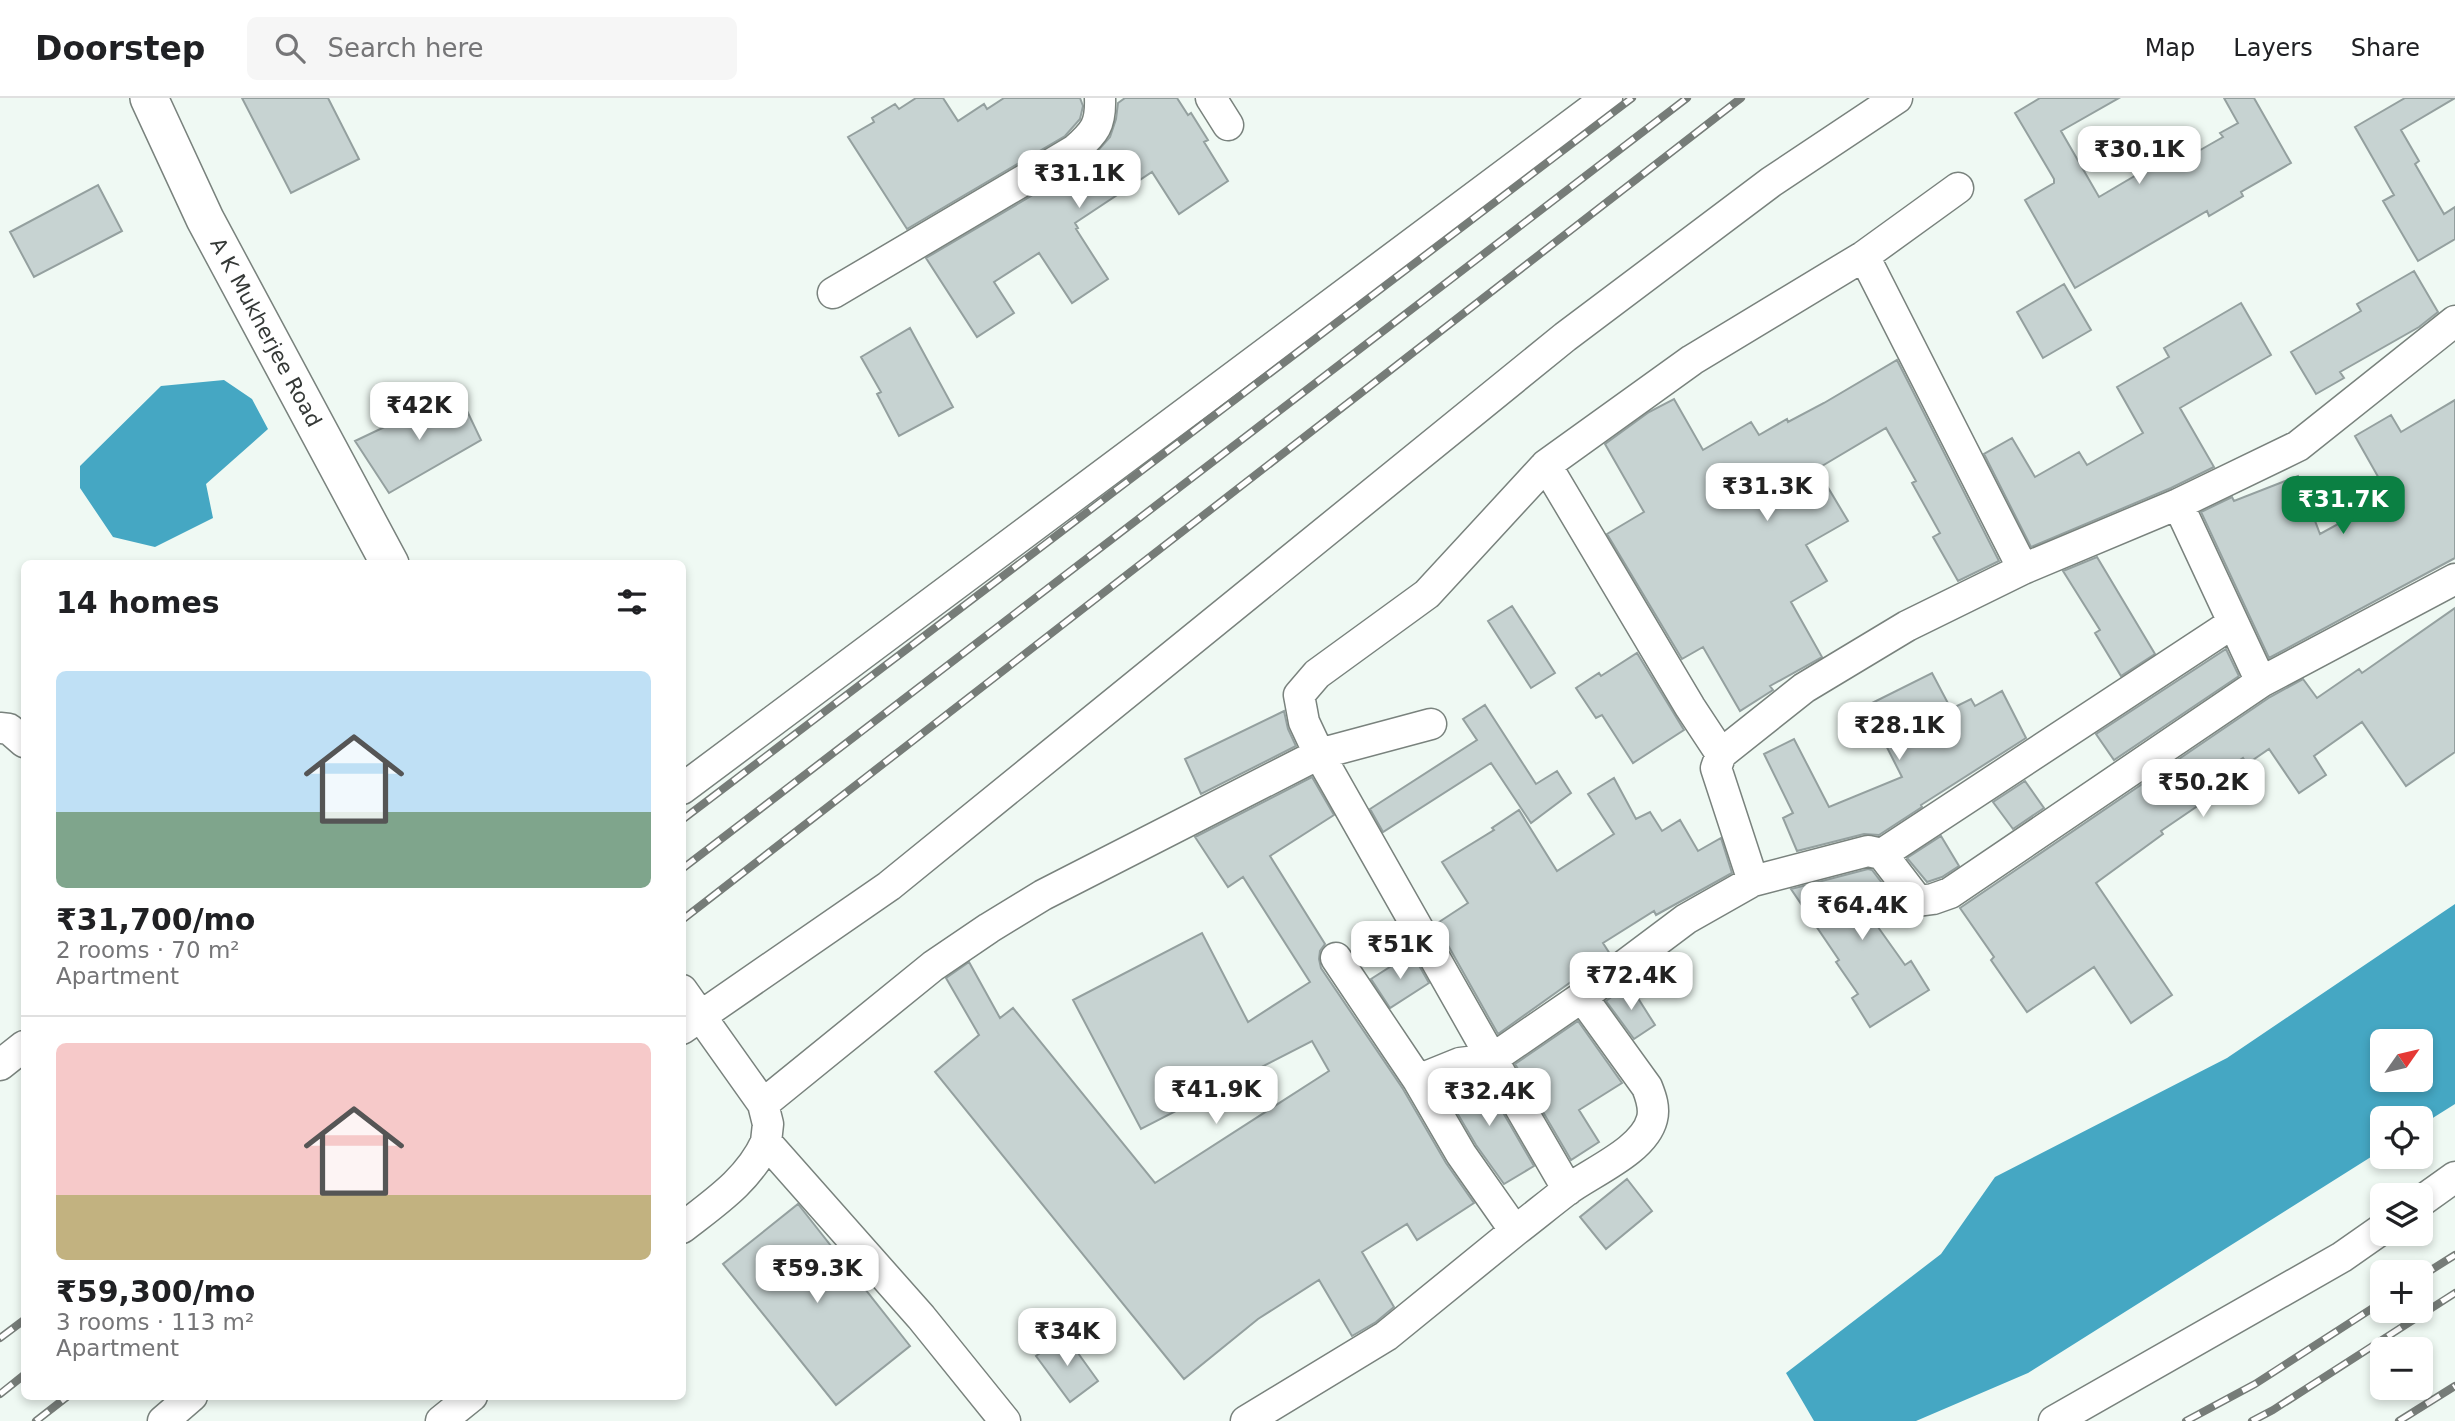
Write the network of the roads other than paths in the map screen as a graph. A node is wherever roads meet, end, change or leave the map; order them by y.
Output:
1 (149, 98) edge
2 (1100, 98) edge
3 (1211, 98) edge
4 (1607, 98) edge
5 (1897, 98) edge
6 (1228, 125) dead end
7 (1958, 188) dead end
8 (1864, 256) junction
9 (834, 293) dead end
10 (2455, 321) edge
11 (1546, 465) junction
12 (2178, 504) junction
13 (388, 560) edge
14 (2023, 569) junction
15 (2455, 579) edge
16 (2233, 623) junction
17 (2261, 682) junction
18 (1431, 724) dead end
19 (0, 728) edge
20 (21, 739) edge
21 (1319, 754) junction
22 (1721, 754) junction
23 (686, 786) edge
24 (1882, 854) junction
25 (1753, 881) junction
26 (1336, 958) dead end
27 (1582, 997) junction
28 (686, 1003) edge
29 (692, 1022) edge
30 (21, 1048) edge
31 (1492, 1059) junction
32 (0, 1065) edge
33 (1418, 1080) junction
34 (763, 1104) junction
35 (766, 1142) junction
36 (2455, 1177) edge
37 (1568, 1190) junction
38 (2433, 1193) edge
39 (686, 1225) edge
40 (1515, 1231) junction
41 (2370, 1237) edge
42 (187, 1400) edge
43 (163, 1421) edge
44 (1005, 1421) edge
45 (1246, 1421) edge
46 (2054, 1421) edge

1 - 13 street, A K Mukherjee Road
2 - 9 street
3 - 6 street
4 - 23 street
5 - 29 street
7 - 8 street
8 - 11 street
8 - 14 street
10 - 12 street
11 - 21 street
11 - 22 street
12 - 14 street
12 - 16 street
14 - 22 street
15 - 17 street
16 - 17 street
16 - 24 street
17 - 24 street
18 - 21 street
19 - 20 street
21 - 31 street
21 - 34 street
22 - 25 street
24 - 25 street
25 - 27 street
26 - 33 street
27 - 31 street
27 - 37 street
28 - 29 street
29 - 34 street
30 - 32 street
31 - 33 street
31 - 37 street
33 - 40 street
34 - 35 street
35 - 39 street
35 - 44 street
36 - 38 street
37 - 40 street
40 - 45 street
41 - 46 street
42 - 43 street

